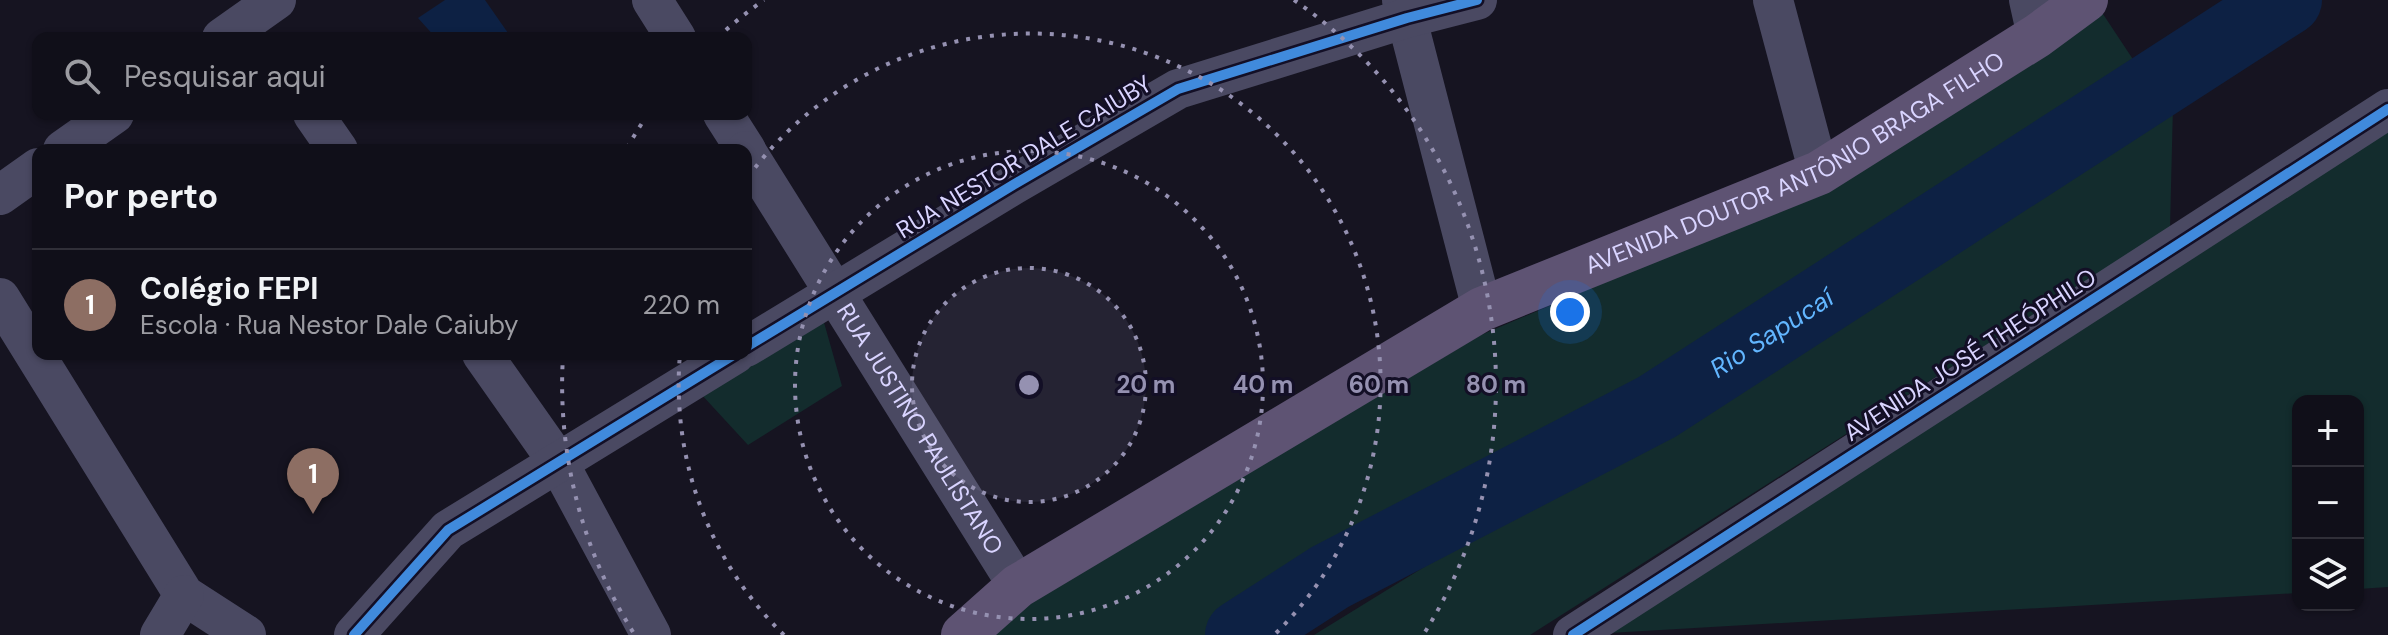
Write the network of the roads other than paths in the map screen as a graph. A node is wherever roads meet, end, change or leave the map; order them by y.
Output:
1 (652, 0) edge
2 (1477, 0) edge
3 (1773, 0) edge
4 (2086, 0) edge
5 (1404, 9) edge
6 (2033, 18) edge
7 (672, 32) edge
8 (2388, 109) edge
9 (106, 120) edge
10 (317, 120) edge
11 (727, 120) edge
12 (72, 144) edge
13 (334, 144) edge
14 (742, 144) edge
15 (752, 160) edge
16 (32, 172) edge
17 (1819, 173) junction
18 (0, 195) edge
19 (835, 293) junction
20 (0, 298) edge
21 (1482, 309) junction
22 (752, 343) edge
23 (32, 350) edge
24 (38, 360) edge
25 (486, 360) edge
26 (725, 360) edge
27 (558, 462) junction
28 (1018, 586) junction
29 (184, 595) junction
30 (160, 635) edge
31 (246, 635) edge
32 (354, 635) edge
33 (651, 635) edge
34 (963, 635) edge
35 (1573, 635) edge

1 - 7 street
2 - 5 street, RUA NESTOR DALE CAIUBY
3 - 17 street
4 - 6 main road, AVENIDA DOUTOR ANTÔNIO BRAGA FILHO
5 - 19 street, RUA NESTOR DALE CAIUBY
5 - 21 street
6 - 17 main road, AVENIDA DOUTOR ANTÔNIO BRAGA FILHO
8 - 35 street, AVENIDA JOSÉ THEÓPHILO
9 - 12 street
10 - 13 street
11 - 14 street, RUA JUSTINO PAULISTANO
15 - 19 street, RUA JUSTINO PAULISTANO
16 - 18 street
17 - 21 main road, AVENIDA DOUTOR ANTÔNIO BRAGA FILHO
19 - 22 street, RUA NESTOR DALE CAIUBY
19 - 28 street, RUA JUSTINO PAULISTANO
20 - 23 street
21 - 28 main road, AVENIDA DOUTOR ANTÔNIO BRAGA FILHO
24 - 29 street
25 - 27 street
26 - 27 street
27 - 32 street
27 - 33 street
28 - 34 main road, AVENIDA DOUTOR ANTÔNIO BRAGA FILHO
29 - 30 street
29 - 31 street

